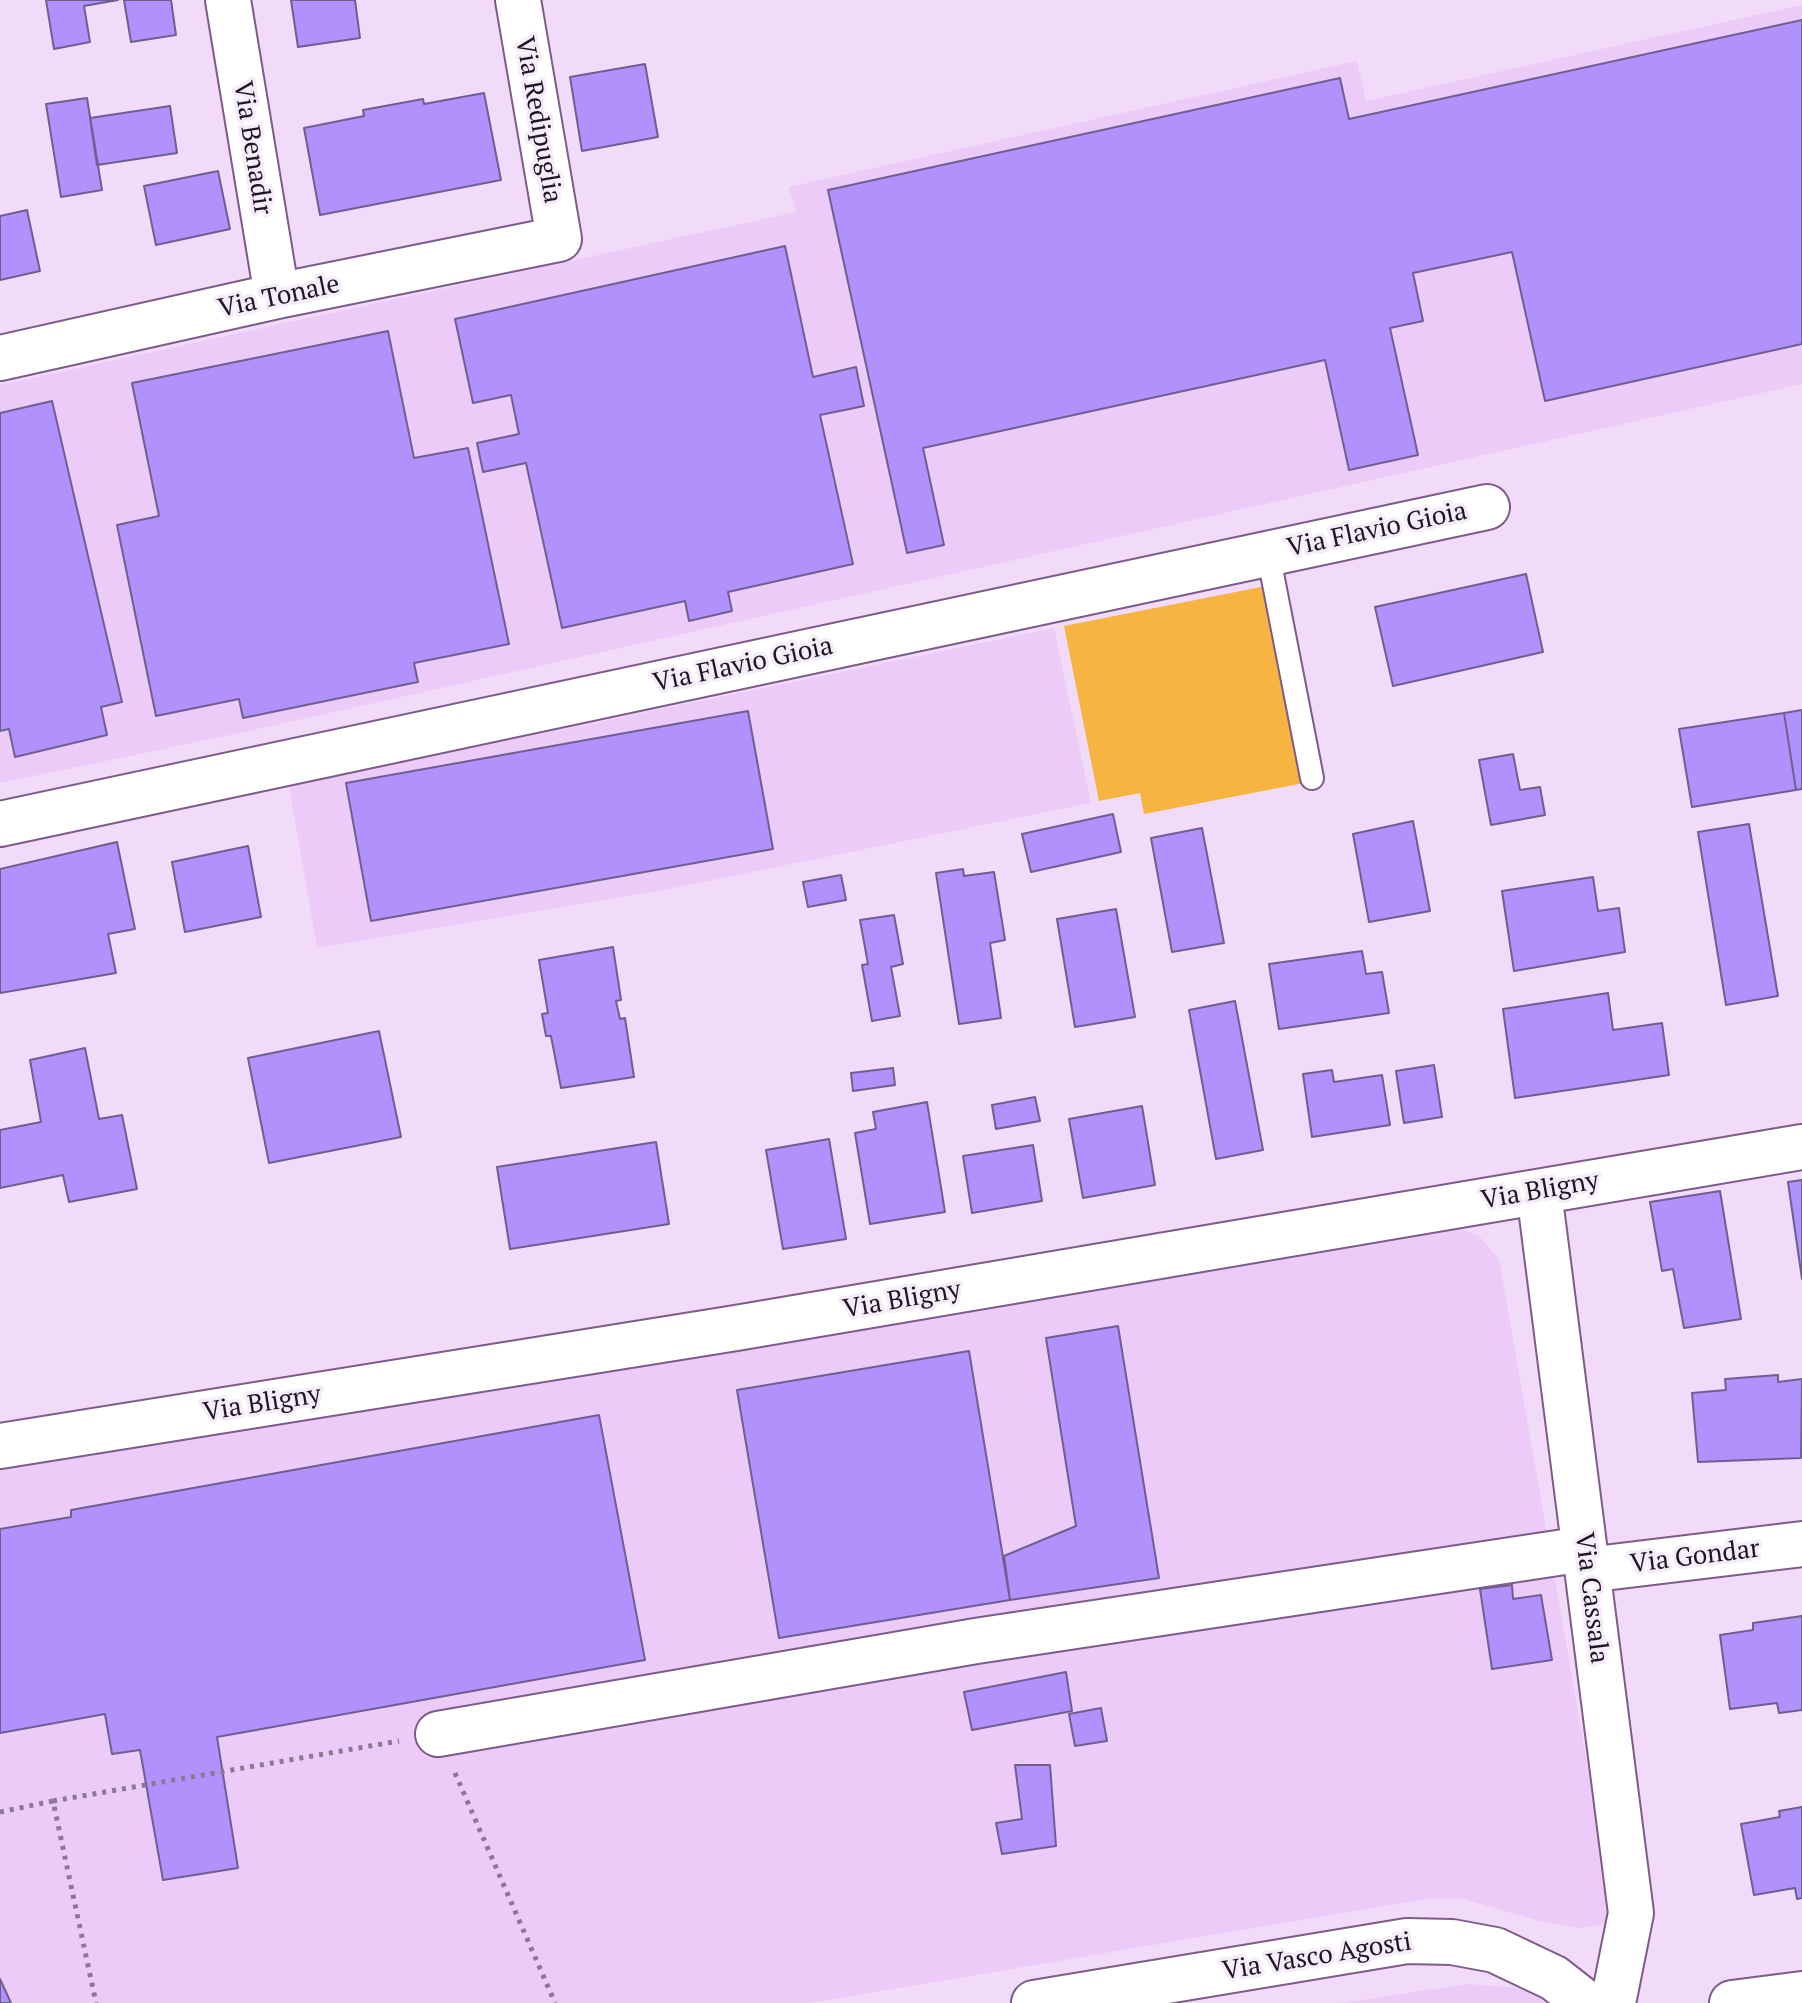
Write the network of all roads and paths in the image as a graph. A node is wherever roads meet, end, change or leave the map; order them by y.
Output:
1 (228, 0) edge
2 (518, 0) edge
3 (559, 239) joint
4 (277, 296) junction
5 (0, 358) edge
6 (1487, 507) dead end
7 (1268, 553) junction
8 (1312, 778) dead end
9 (0, 824) edge
10 (1802, 1147) edge
11 (1539, 1192) junction
12 (0, 1446) edge
13 (1802, 1544) edge
14 (1586, 1560) junction
15 (438, 1734) junction
16 (53, 1801) junction
17 (0, 1812) edge
18 (1802, 1994) edge
19 (96, 2003) edge
20 (555, 2003) edge
21 (1034, 2003) edge
22 (1586, 2003) edge
23 (1613, 2003) edge
24 (1732, 2003) edge

1 - 4 street, Via Benadir
2 - 3 street, Via Redipuglia
3 - 4 street, Via Tonale
4 - 5 street, Via Tonale
6 - 7 street, Via Flavio Gioia
7 - 8 lane
7 - 9 street, Via Flavio Gioia
10 - 11 street, Via Bligny
11 - 12 street, Via Bligny
11 - 14 street, Via Cassala
13 - 14 street, Via Gondar
14 - 15 street, Via Gondar
14 - 23 street, Via Cassala
15 - 16 path
15 - 20 path
16 - 17 path
16 - 19 path
18 - 24 street
21 - 22 street, Via Vasco Agosti

